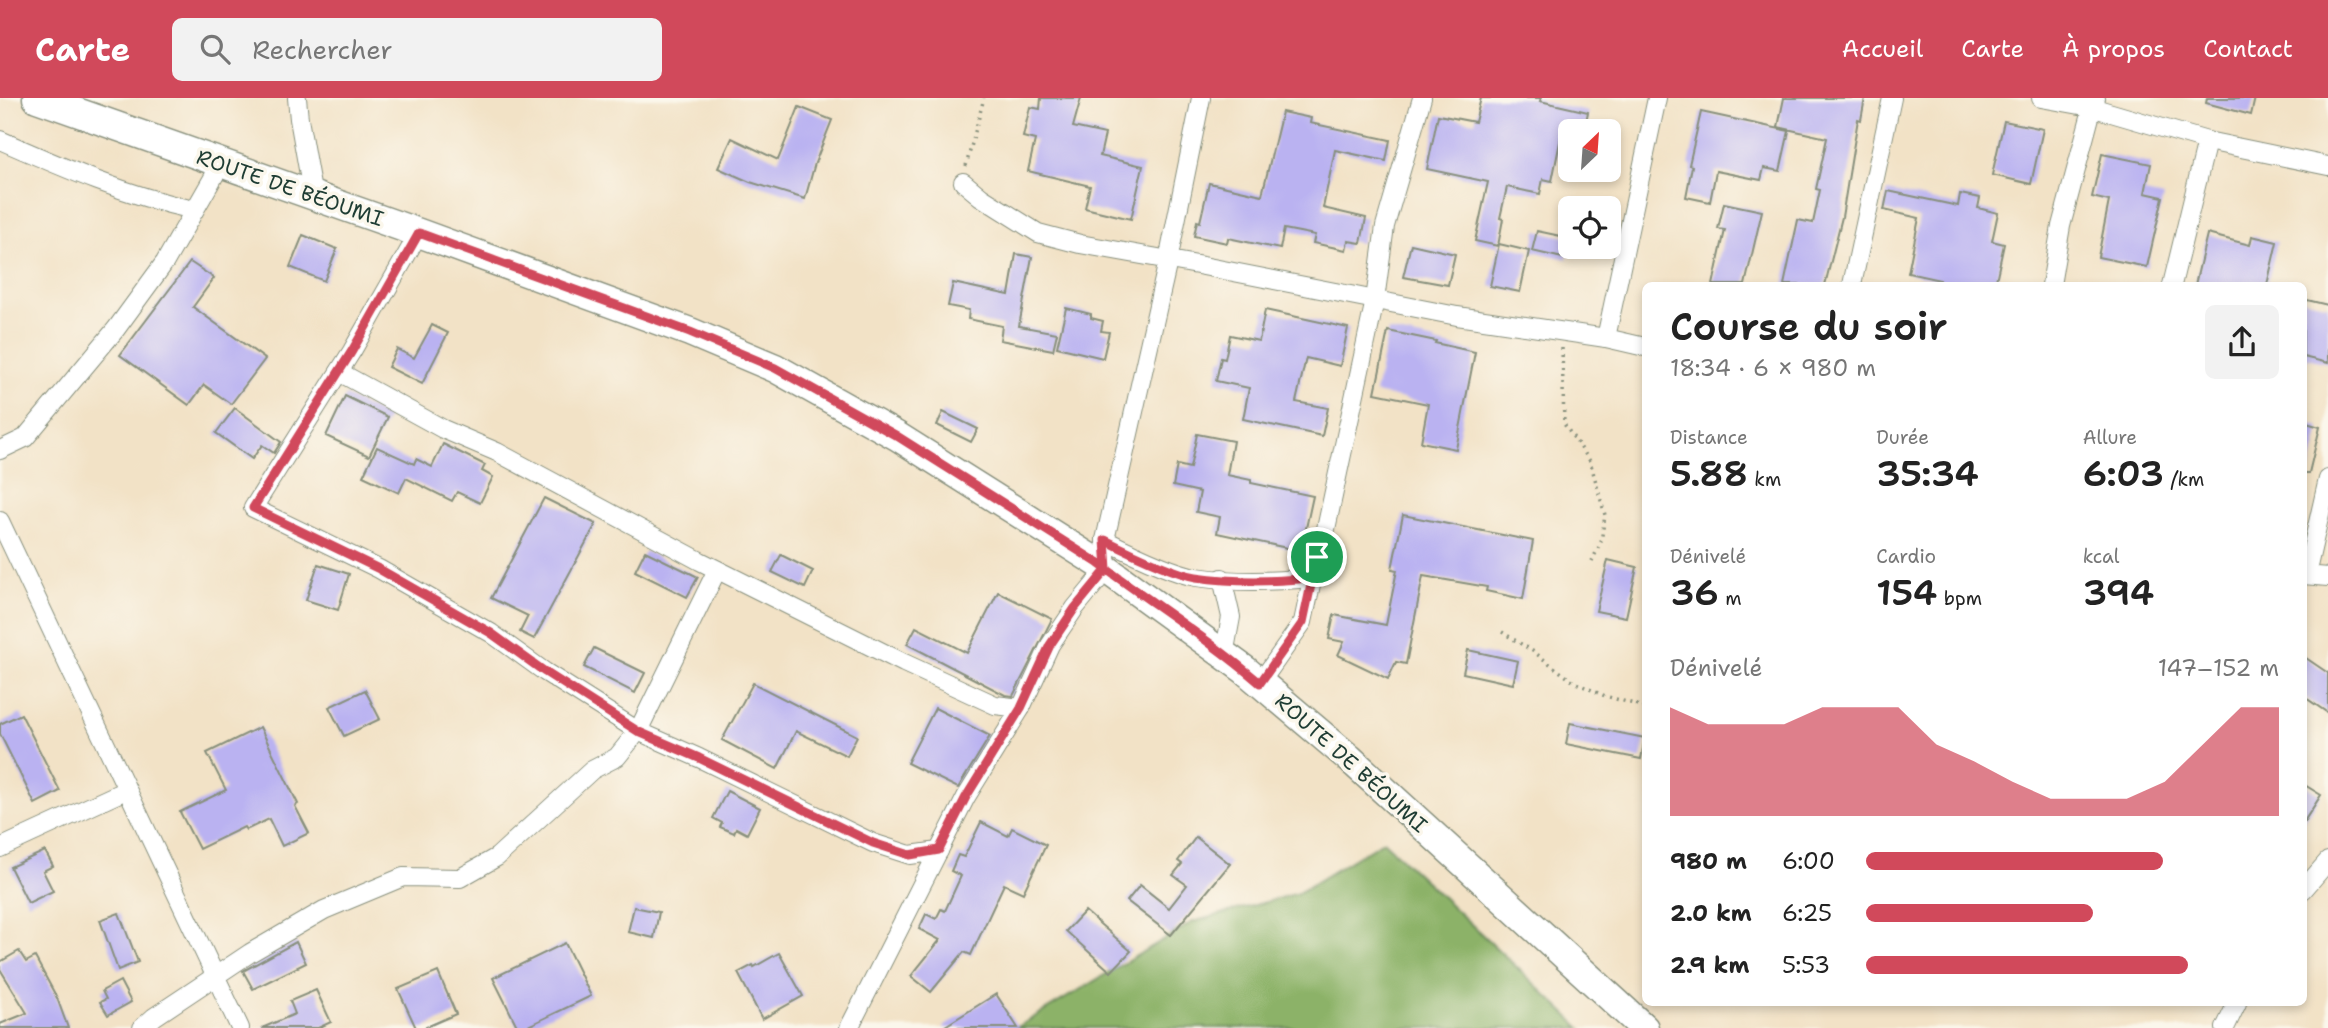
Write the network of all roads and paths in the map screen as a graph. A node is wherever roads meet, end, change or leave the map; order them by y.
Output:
1 (37, 98) edge
2 (297, 98) edge
3 (984, 98) edge
4 (1201, 98) edge
5 (1422, 98) edge
6 (1657, 98) edge
7 (1892, 98) edge
8 (2041, 98) edge
9 (2093, 103) edge
10 (0, 140) edge
11 (2207, 141) junction
12 (221, 164) junction
13 (2328, 166) edge
14 (963, 182) joint
15 (313, 197) junction
16 (194, 210) junction
17 (419, 233) junction
18 (1168, 261) junction
19 (1853, 282) edge
20 (2052, 282) edge
21 (2173, 282) edge
22 (1375, 300) junction
23 (1561, 331) junction
24 (1606, 338) junction
25 (1642, 346) edge
26 (339, 372) junction
27 (0, 450) edge
28 (2328, 479) edge
29 (0, 521) edge
30 (1105, 540) junction
31 (1317, 557) junction
32 (1592, 561) dead end
33 (2307, 567) edge
34 (1107, 569) junction
35 (717, 570) junction
36 (2307, 575) edge
37 (2328, 577) edge
38 (1222, 578) junction
39 (1502, 632) dead end
40 (1224, 655) junction
41 (1260, 683) junction
42 (1642, 706) edge
43 (1021, 708) junction
44 (639, 732) junction
45 (126, 790) junction
46 (0, 848) edge
47 (939, 850) junction
48 (2328, 861) edge
49 (2307, 885) edge
50 (215, 978) junction
51 (2235, 1006) edge
52 (142, 1028) edge
53 (240, 1028) edge
54 (849, 1028) edge
55 (1644, 1028) edge
56 (2225, 1028) edge

1 - 12 main road, ROUTE DE BÉOUMI
2 - 15 street
3 - 14 path
4 - 18 street
5 - 22 street
6 - 24 street
7 - 19 street
8 - 9 street
9 - 11 street
9 - 20 street
10 - 16 street
11 - 13 street
11 - 21 street
12 - 15 main road, ROUTE DE BÉOUMI
12 - 16 street
14 - 18 street
15 - 17 main road, ROUTE DE BÉOUMI
16 - 27 street
17 - 26 street
17 - 34 main road, ROUTE DE BÉOUMI
18 - 22 street
18 - 30 street
22 - 23 street
22 - 31 street
23 - 24 street
23 - 32 path
24 - 25 street
26 - 35 street
26 - 44 street
28 - 33 street
29 - 45 street
30 - 34 street
30 - 38 street
31 - 38 street
31 - 41 street
34 - 40 main road, ROUTE DE BÉOUMI
34 - 43 street
35 - 43 street
35 - 44 street
36 - 37 street
38 - 40 street
39 - 42 path
40 - 41 main road, ROUTE DE BÉOUMI
41 - 55 main road, ROUTE DE BÉOUMI
43 - 47 street
44 - 47 street
44 - 50 street
45 - 46 street
45 - 50 street
47 - 54 street
48 - 49 street
50 - 52 street
50 - 53 street
51 - 56 street

